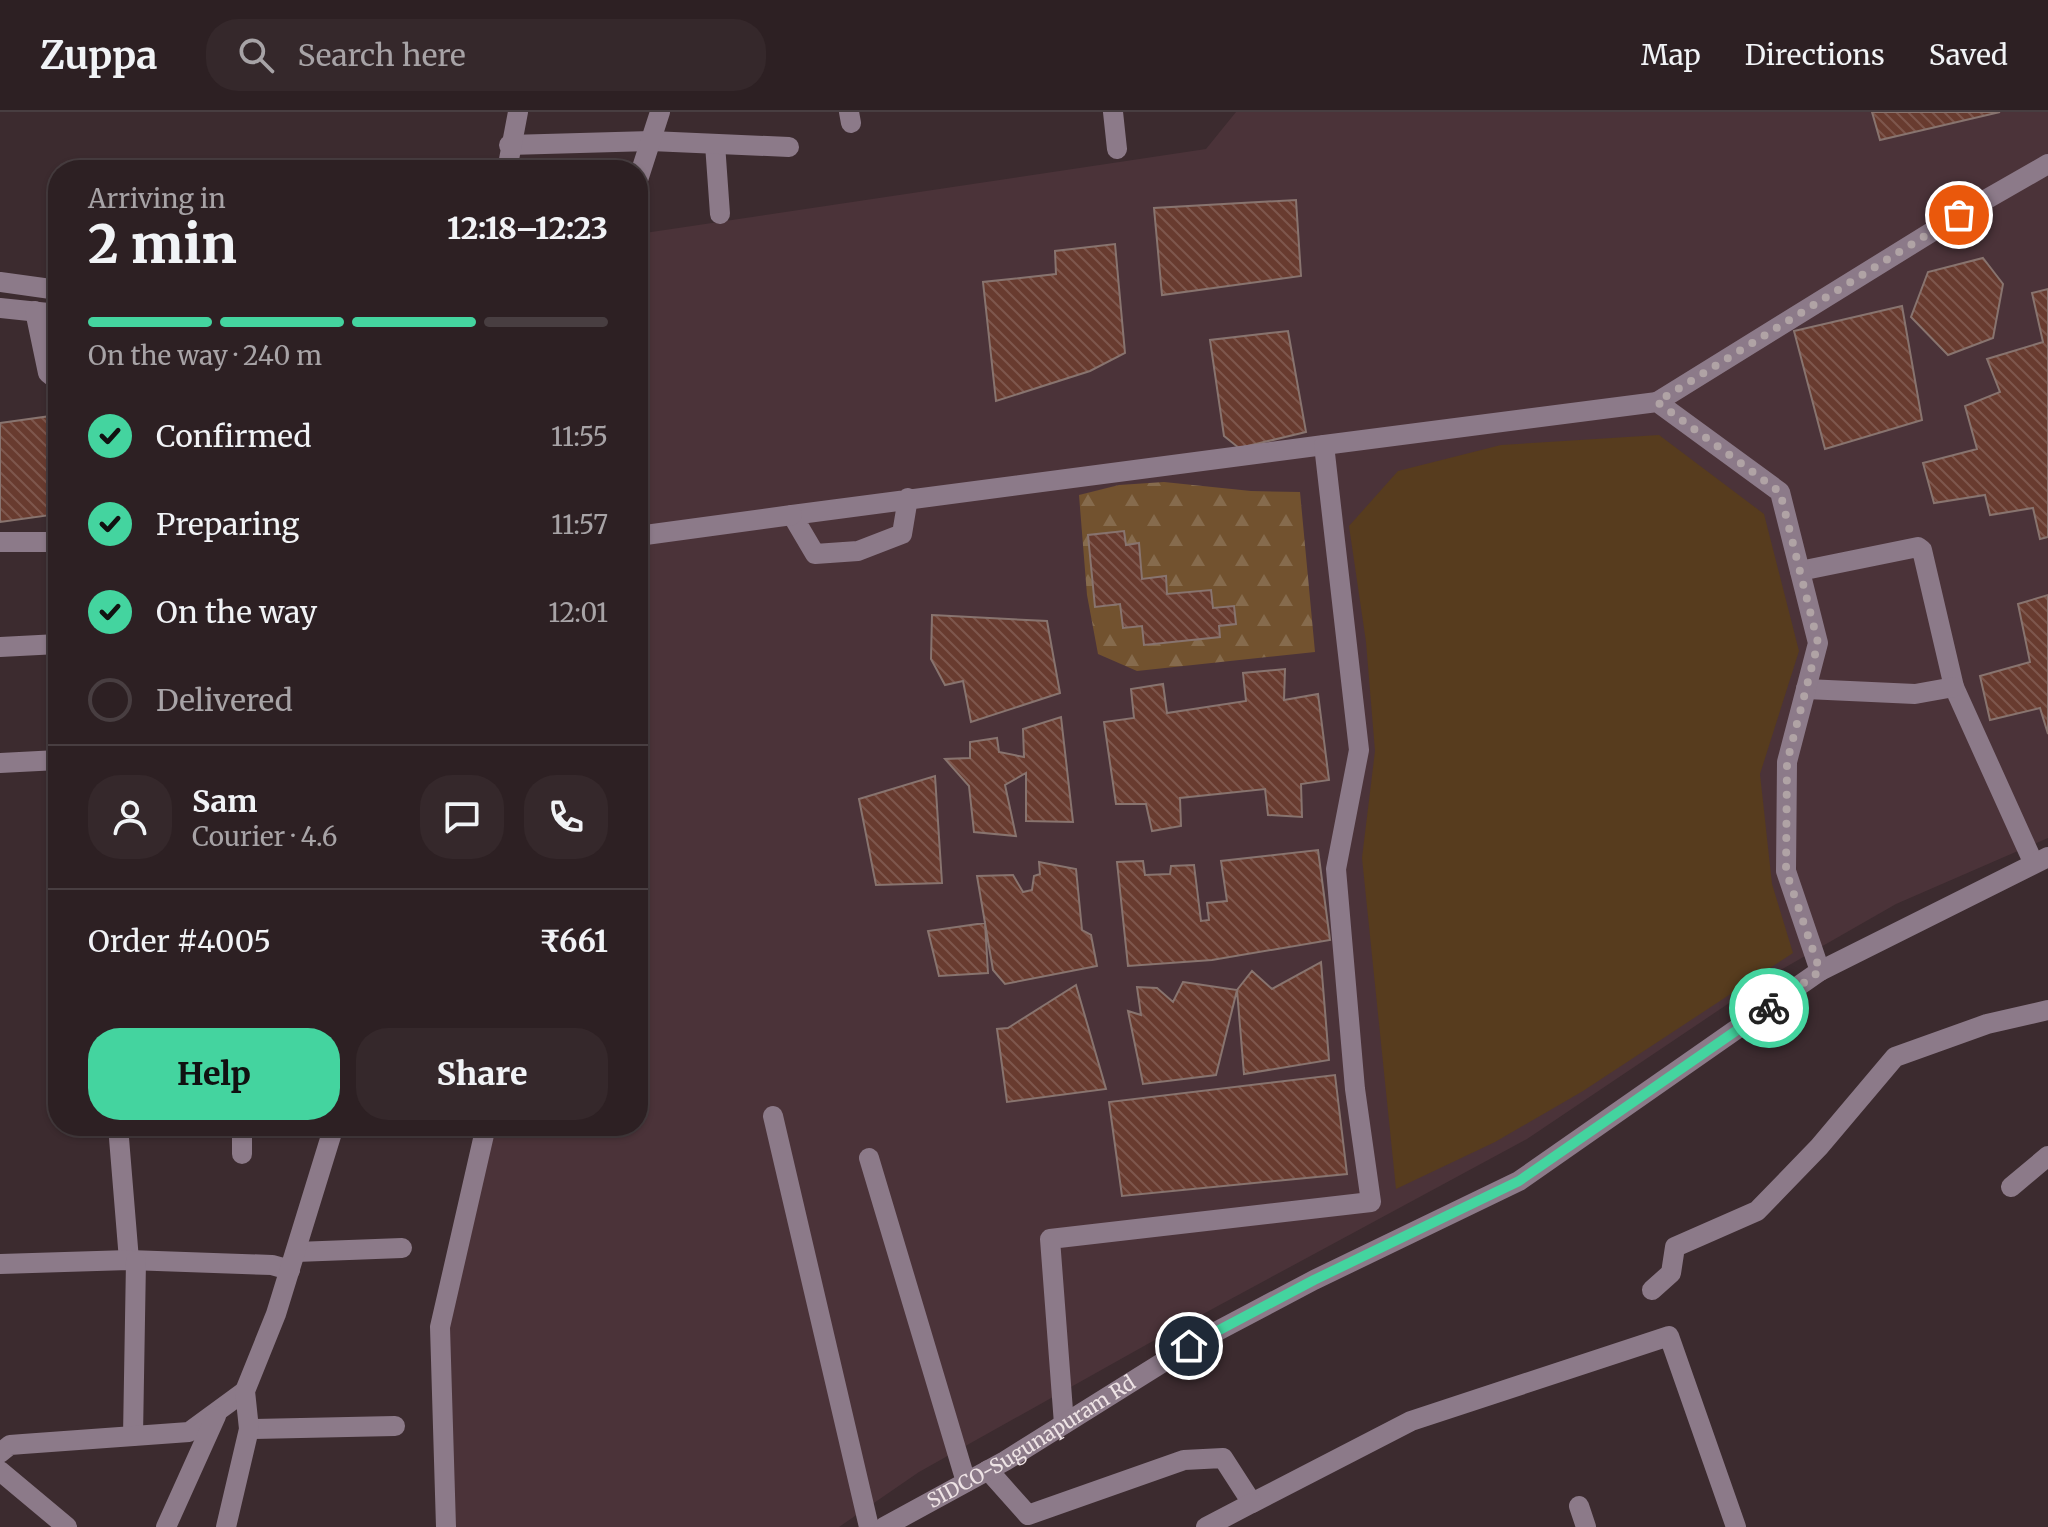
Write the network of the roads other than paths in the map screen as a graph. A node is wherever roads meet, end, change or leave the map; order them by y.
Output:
1 (518, 112) edge
2 (660, 112) edge
3 (1113, 112) edge
4 (651, 141) junction
5 (715, 144) junction
6 (509, 145) junction
7 (789, 147) dead end
8 (1117, 149) dead end
9 (508, 160) edge
10 (645, 160) edge
11 (2048, 164) edge
12 (720, 214) dead end
13 (0, 282) edge
14 (48, 289) edge
15 (0, 308) edge
16 (35, 311) junction
17 (48, 313) edge
18 (48, 373) edge
19 (1657, 402) junction
20 (1324, 445) junction
21 (908, 498) junction
22 (792, 515) junction
23 (648, 535) edge
24 (0, 542) edge
25 (48, 542) edge
26 (1800, 571) junction
27 (48, 645) edge
28 (0, 647) edge
29 (1954, 687) junction
30 (1806, 689) junction
31 (48, 761) edge
32 (0, 763) edge
33 (2040, 860) edge
34 (1820, 971) junction
35 (2048, 1010) edge
36 (773, 1116) dead end
37 (119, 1136) edge
38 (242, 1136) edge
39 (331, 1136) edge
40 (484, 1136) edge
41 (242, 1154) dead end
42 (2048, 1156) edge
43 (869, 1158) dead end
44 (2011, 1187) dead end
45 (402, 1248) dead end
46 (133, 1260) junction
47 (293, 1261) junction
48 (0, 1264) edge
49 (1652, 1290) dead end
50 (245, 1391) junction
51 (218, 1413) junction
52 (1064, 1424) junction
53 (395, 1426) dead end
54 (249, 1429) junction
55 (133, 1436) junction
56 (0, 1453) edge
57 (988, 1470) junction
58 (0, 1471) edge
59 (966, 1482) junction
60 (1252, 1503) junction
61 (1579, 1506) dead end
62 (67, 1527) edge
63 (166, 1527) edge
64 (226, 1527) edge
65 (446, 1527) edge
66 (869, 1527) edge
67 (884, 1527) edge
68 (1206, 1527) edge
69 (1586, 1527) edge
70 (1736, 1527) edge

1 - 6 street
2 - 4 street
3 - 8 street
4 - 5 street
4 - 6 street
4 - 10 street
5 - 7 street
5 - 12 street
6 - 9 street
11 - 19 street
13 - 14 street
15 - 16 street
16 - 17 street
16 - 18 street
19 - 20 street
19 - 26 street
20 - 21 street
20 - 52 street
21 - 22 street
21 - 22 street
22 - 23 street
24 - 25 street
26 - 29 street
26 - 30 street
27 - 28 street
29 - 30 street
29 - 33 street
30 - 34 street
31 - 32 street
33 - 34 street, SIDCO-Sugunapuram Rd
34 - 52 street, SIDCO-Sugunapuram Rd
35 - 49 street
36 - 66 street
37 - 46 street
38 - 41 street
39 - 47 street
40 - 65 street
42 - 44 street
43 - 59 street
45 - 47 street
46 - 47 street
46 - 48 street
46 - 55 street
47 - 50 street
50 - 51 street
50 - 54 street
51 - 55 street
51 - 63 street
52 - 57 street, SIDCO-Sugunapuram Rd
53 - 54 street
54 - 64 street
55 - 56 street
57 - 59 street, SIDCO-Sugunapuram Rd
57 - 60 street
58 - 62 street
59 - 67 street, SIDCO-Sugunapuram Rd
60 - 68 street
60 - 70 street
61 - 69 street

